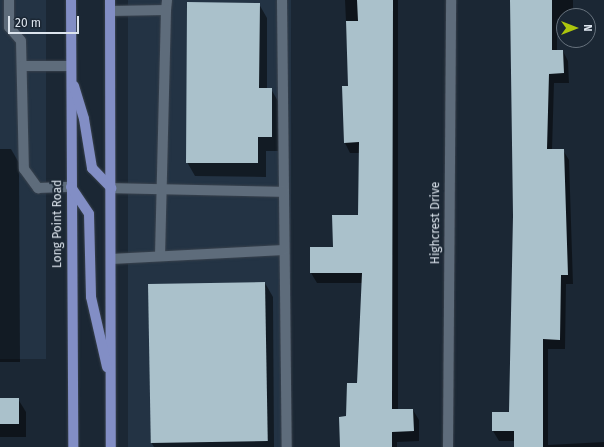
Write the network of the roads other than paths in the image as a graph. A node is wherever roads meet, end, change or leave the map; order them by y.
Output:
1 (8, 0) edge
2 (71, 0) edge
3 (110, 0) edge
4 (282, 0) edge
5 (451, 0) edge
6 (166, 5) edge
7 (110, 11) junction
8 (22, 66) junction
9 (70, 66) junction
10 (70, 77) junction
11 (71, 187) junction
12 (111, 188) junction
13 (162, 189) junction
14 (284, 192) junction
15 (284, 250) junction
16 (160, 256) junction
17 (111, 259) junction
18 (111, 387) junction
19 (73, 447) edge
20 (111, 447) edge
21 (287, 447) edge
22 (448, 447) edge

1 - 8 street
2 - 9 main road, Long Point Road
3 - 7 main road
4 - 14 street
5 - 22 street, Highcrest Drive
6 - 7 street
6 - 13 street
7 - 12 main road
8 - 9 street
8 - 11 street
9 - 10 main road, Long Point Road
10 - 11 main road, Long Point Road
10 - 12 main road
11 - 18 main road
11 - 19 main road, Long Point Road
12 - 13 street
12 - 17 main road
13 - 14 street
13 - 16 street
14 - 15 street
15 - 16 street
15 - 21 street
16 - 17 street
17 - 18 main road
18 - 20 main road

